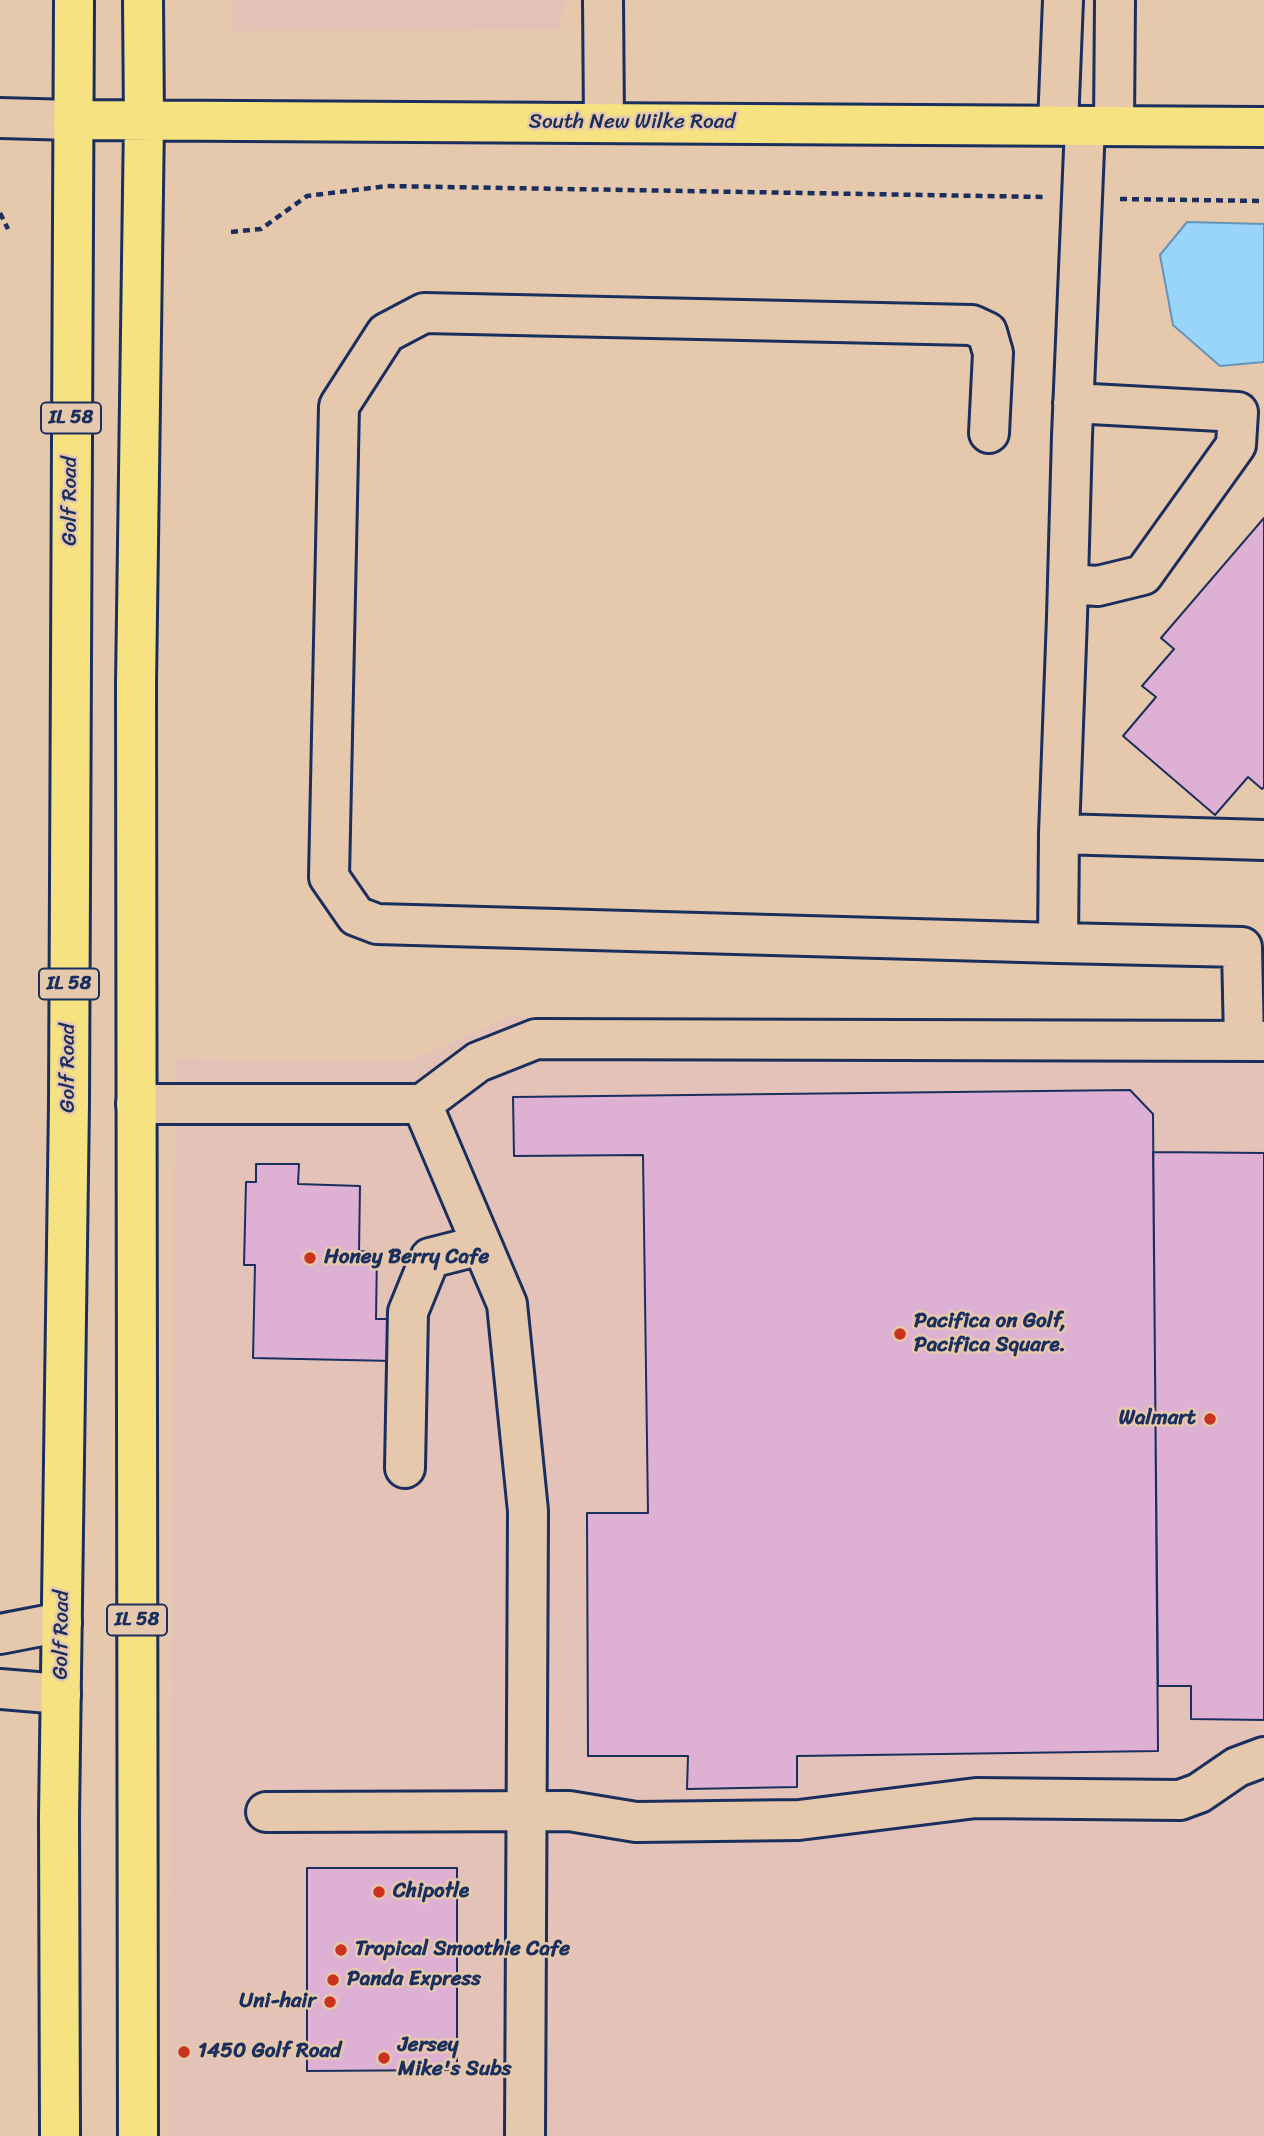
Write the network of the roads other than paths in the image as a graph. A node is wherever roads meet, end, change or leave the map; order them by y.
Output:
1 (74, 0) edge
2 (143, 0) edge
3 (603, 0) edge
4 (1062, 0) edge
5 (1115, 0) edge
6 (0, 118) edge
7 (73, 120) junction
8 (144, 121) junction
9 (604, 123) junction
10 (1086, 126) junction
11 (1264, 127) edge
12 (1073, 403) junction
13 (1251, 411) edge
14 (989, 433) dead end
15 (1068, 584) junction
16 (1059, 834) junction
17 (1264, 840) edge
18 (1058, 943) junction
19 (1253, 947) edge
20 (1254, 1041) edge
21 (136, 1104) junction
22 (422, 1104) junction
23 (481, 1245) junction
24 (405, 1468) dead end
25 (62, 1622) junction
26 (0, 1634) edge
27 (0, 1689) edge
28 (61, 1694) junction
29 (1264, 1757) edge
30 (266, 1812) dead end
31 (527, 1812) junction
32 (60, 2136) edge
33 (138, 2136) edge
34 (525, 2136) edge

1 - 7 main road, Golf Road / IL 58
2 - 8 main road, IL 58
3 - 9 street
4 - 10 street
5 - 10 street
6 - 7 street, South New Wilke Road
7 - 8 main road, South New Wilke Road
7 - 25 main road, Golf Road / IL 58
8 - 9 main road, South New Wilke Road
8 - 21 main road, IL 58
9 - 10 main road, South New Wilke Road
10 - 11 main road, South New Wilke Road
10 - 12 street
12 - 13 street
12 - 15 street
13 - 15 street
14 - 18 street
15 - 16 street
16 - 17 street
16 - 18 street
18 - 19 street
19 - 20 street
20 - 22 street
21 - 22 street
21 - 33 main road, IL 58
22 - 23 street
23 - 24 street
23 - 31 street
25 - 26 street
25 - 28 main road, Golf Road / IL 58
27 - 28 street
28 - 32 main road, Golf Road / IL 58
29 - 31 street
30 - 31 street
31 - 34 street

